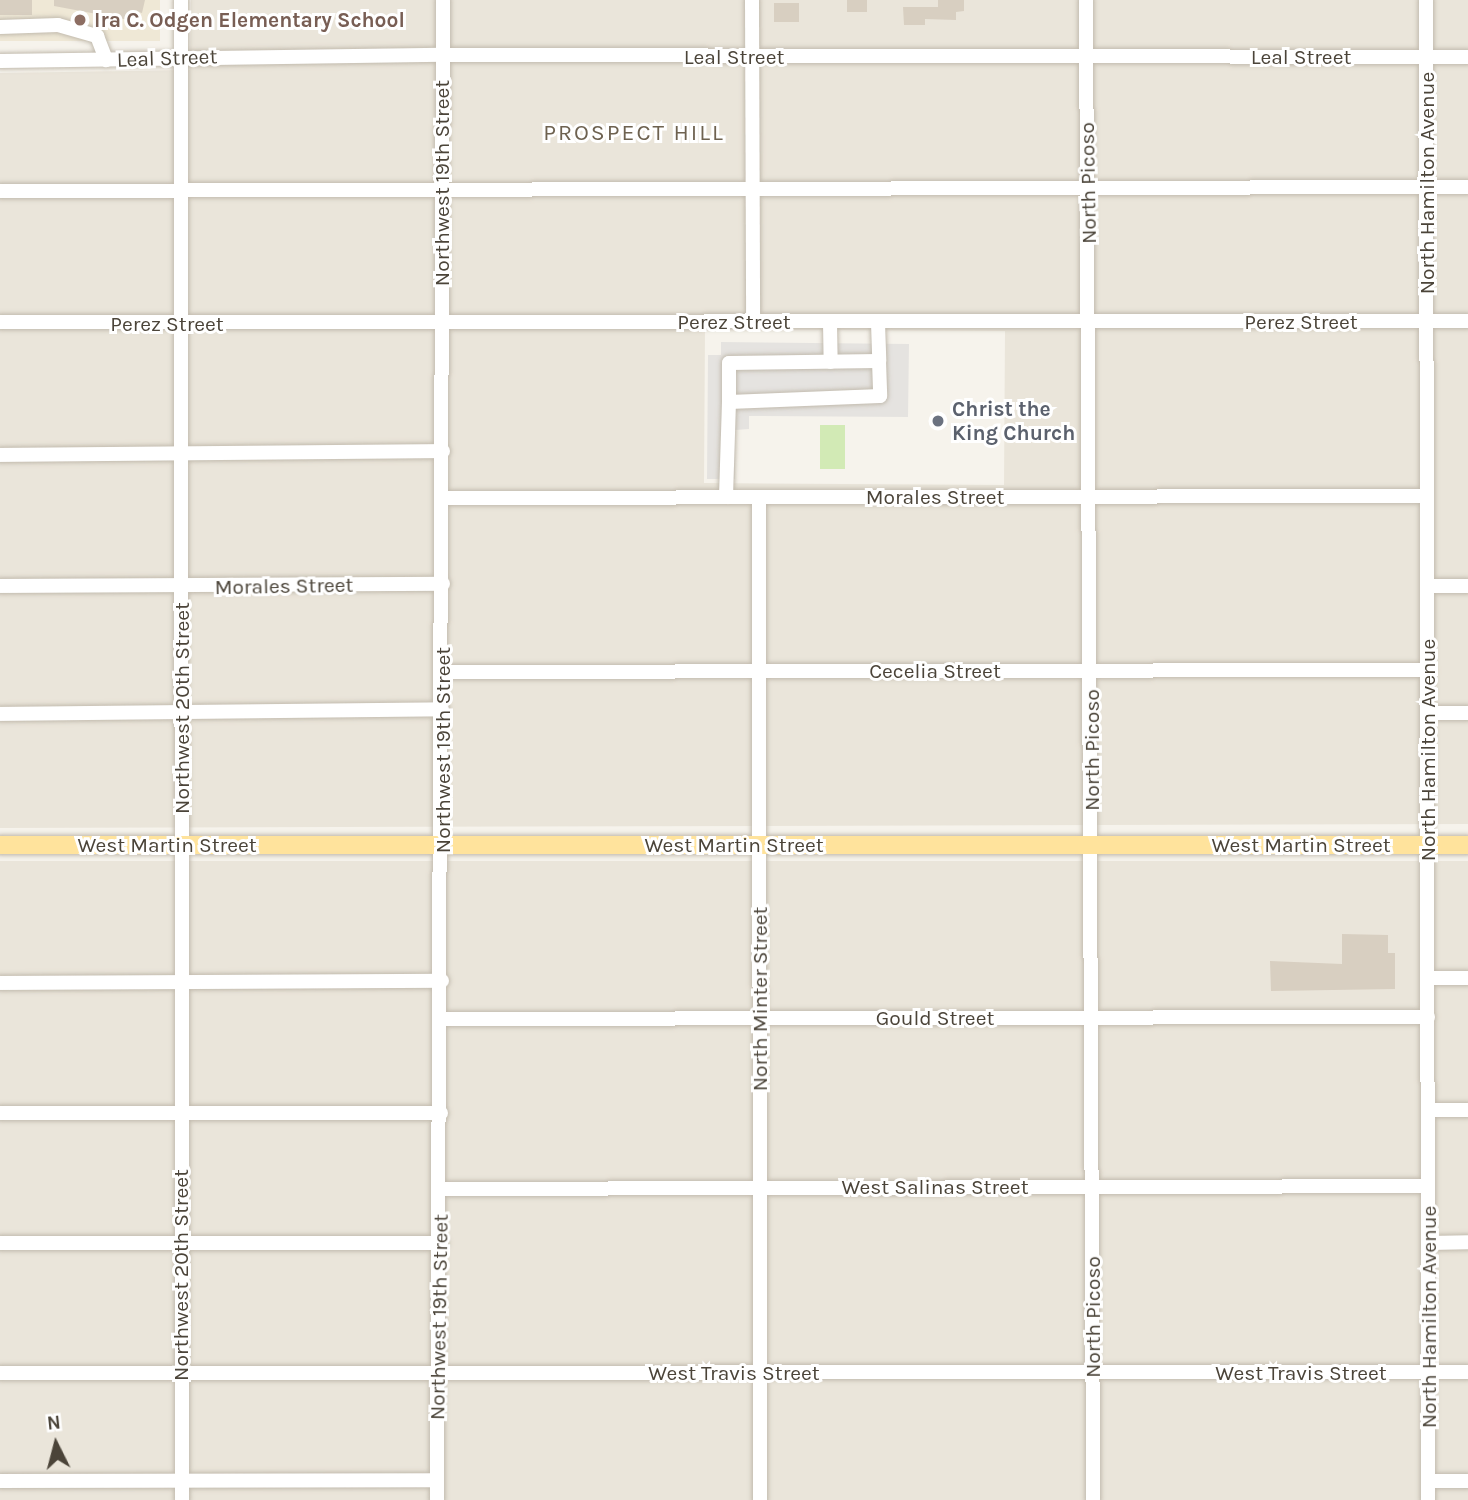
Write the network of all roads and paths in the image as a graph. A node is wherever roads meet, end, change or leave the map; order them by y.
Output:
1 (181, 0) edge
2 (443, 0) edge
3 (752, 0) edge
4 (1086, 0) edge
5 (1426, 0) edge
6 (0, 27) edge
7 (443, 55) junction
8 (181, 57) junction
9 (752, 57) junction
10 (1427, 57) junction
11 (1468, 57) edge
12 (1087, 58) junction
13 (106, 60) junction
14 (0, 61) edge
15 (1427, 186) junction
16 (754, 187) junction
17 (1468, 187) edge
18 (443, 188) junction
19 (1087, 189) junction
20 (0, 191) edge
21 (182, 192) junction
22 (753, 321) junction
23 (1427, 321) junction
24 (1468, 321) edge
25 (0, 322) edge
26 (442, 322) junction
27 (830, 323) junction
28 (878, 323) junction
29 (1089, 323) junction
30 (182, 325) junction
31 (879, 361) junction
32 (831, 362) junction
33 (729, 402) junction
34 (443, 452) junction
35 (0, 455) edge
36 (182, 455) junction
37 (1091, 496) junction
38 (1427, 496) junction
39 (759, 497) junction
40 (443, 498) junction
41 (726, 498) junction
42 (443, 584) junction
43 (0, 586) edge
44 (1427, 586) junction
45 (1468, 586) edge
46 (181, 587) junction
47 (1428, 670) junction
48 (759, 671) junction
49 (1092, 671) junction
50 (442, 672) junction
51 (442, 709) junction
52 (1428, 713) junction
53 (1468, 713) edge
54 (0, 714) edge
55 (182, 715) junction
56 (0, 845) edge
57 (182, 845) junction
58 (443, 845) junction
59 (760, 845) junction
60 (1092, 845) junction
61 (1428, 845) junction
62 (1468, 845) edge
63 (1428, 978) junction
64 (1468, 978) edge
65 (442, 981) junction
66 (0, 983) edge
67 (181, 984) junction
68 (1428, 1017) junction
69 (1092, 1018) junction
70 (442, 1019) junction
71 (760, 1019) junction
72 (1428, 1110) junction
73 (1468, 1110) edge
74 (0, 1112) edge
75 (181, 1113) junction
76 (442, 1113) junction
77 (1428, 1186) junction
78 (1092, 1187) junction
79 (760, 1188) junction
80 (441, 1189) junction
81 (1429, 1242) junction
82 (1468, 1242) edge
83 (0, 1243) edge
84 (441, 1243) junction
85 (181, 1244) junction
86 (182, 1372) junction
87 (1429, 1372) junction
88 (1468, 1372) edge
89 (0, 1373) edge
90 (439, 1373) junction
91 (760, 1374) junction
92 (1093, 1374) junction
93 (437, 1480) junction
94 (0, 1481) edge
95 (1429, 1481) junction
96 (182, 1482) junction
97 (1468, 1482) edge
98 (182, 1500) edge
99 (438, 1500) edge
100 (760, 1500) edge
101 (1093, 1500) edge
102 (1429, 1500) edge

1 - 8 street, Northwest 20th Street
2 - 7 street, Northwest 19th Street
3 - 9 street
4 - 12 street, North Picoso
5 - 10 street, North Hamilton Avenue
6 - 13 street
7 - 8 street, Leal Street
7 - 9 street, Leal Street
7 - 18 street, Northwest 19th Street
8 - 13 street, Leal Street
8 - 21 street, Northwest 20th Street
9 - 12 street, Leal Street
9 - 16 street
10 - 11 street, Leal Street
10 - 12 street, Leal Street
10 - 15 street, North Hamilton Avenue
12 - 19 street, North Picoso
13 - 14 street, Leal Street
15 - 17 street
15 - 19 street
15 - 23 street, North Hamilton Avenue
16 - 18 street
16 - 19 street
16 - 22 street
18 - 21 street
18 - 26 street, Northwest 19th Street
19 - 29 street, North Picoso
20 - 21 street
21 - 30 street, Northwest 20th Street
22 - 26 street, Perez Street
22 - 27 street, Perez Street
23 - 24 street, Perez Street
23 - 29 street, Perez Street
23 - 38 street, North Hamilton Avenue
25 - 30 street, Perez Street
26 - 30 street, Perez Street
26 - 34 street, Northwest 19th Street
27 - 28 street, Perez Street
27 - 32 street
28 - 29 street, Perez Street
28 - 31 street
29 - 37 street, North Picoso
30 - 36 street, Northwest 20th Street
31 - 32 street
31 - 33 street
32 - 33 street
33 - 41 street
34 - 36 street
34 - 40 street, Northwest 19th Street
35 - 36 street
36 - 46 street, Northwest 20th Street
37 - 38 street, Morales Street
37 - 39 street, Morales Street
37 - 49 street, North Picoso
38 - 44 street, North Hamilton Avenue
39 - 41 street, Morales Street
39 - 48 street, North Minter Street
40 - 41 street, Morales Street
40 - 42 street, Northwest 19th Street
42 - 46 street, Morales Street
42 - 50 street, Northwest 19th Street
43 - 46 street, Morales Street
44 - 45 street
44 - 47 street, North Hamilton Avenue
46 - 55 street, Northwest 20th Street
47 - 49 street, Cecelia Street
47 - 52 street, North Hamilton Avenue
48 - 49 street, Cecelia Street
48 - 50 street, Cecelia Street
48 - 59 street, North Minter Street
49 - 60 street, North Picoso
50 - 51 street, Northwest 19th Street
51 - 55 street
51 - 58 street, Northwest 19th Street
52 - 53 street
52 - 61 street, North Hamilton Avenue
54 - 55 street
55 - 57 street, Northwest 20th Street
56 - 57 main road, West Martin Street
57 - 58 main road, West Martin Street
57 - 67 street, Northwest 20th Street
58 - 59 main road, West Martin Street
58 - 65 street, Northwest 19th Street
59 - 60 main road, West Martin Street
59 - 71 street, North Minter Street
60 - 61 main road, West Martin Street
60 - 69 street, North Picoso
61 - 62 main road, West Martin Street
61 - 63 street, North Hamilton Avenue
63 - 64 street
63 - 68 street, North Hamilton Avenue
65 - 67 street
65 - 70 street, Northwest 19th Street
66 - 67 street
67 - 75 street, Northwest 20th Street
68 - 69 street, Gould Street
68 - 72 street, North Hamilton Avenue
69 - 71 street, Gould Street
69 - 78 street, North Picoso
70 - 71 street, Gould Street
70 - 76 street, Northwest 19th Street
71 - 79 street, North Minter Street
72 - 73 street
72 - 77 street, North Hamilton Avenue
74 - 75 street
75 - 76 street
75 - 85 street, Northwest 20th Street
76 - 80 street, Northwest 19th Street
77 - 78 street, West Salinas Street
77 - 81 street, North Hamilton Avenue
78 - 79 street, West Salinas Street
78 - 92 street, North Picoso
79 - 80 street, West Salinas Street
79 - 91 street, North Minter Street
80 - 84 street, Northwest 19th Street
81 - 82 street
81 - 87 street, North Hamilton Avenue
83 - 85 street
84 - 85 street
84 - 90 street, Northwest 19th Street
85 - 86 street, Northwest 20th Street
86 - 89 street, West Travis Street
86 - 90 street, West Travis Street
86 - 96 street, Northwest 20th Street
87 - 88 street, West Travis Street
87 - 92 street, West Travis Street
87 - 95 street, North Hamilton Avenue
90 - 91 street, West Travis Street
90 - 93 street, Northwest 19th Street
91 - 92 street, West Travis Street
91 - 100 street, North Minter Street
92 - 101 street, North Picoso
93 - 96 street
93 - 99 street, Northwest 19th Street
94 - 96 street
95 - 97 street
95 - 102 street, North Hamilton Avenue
96 - 98 street, Northwest 20th Street

